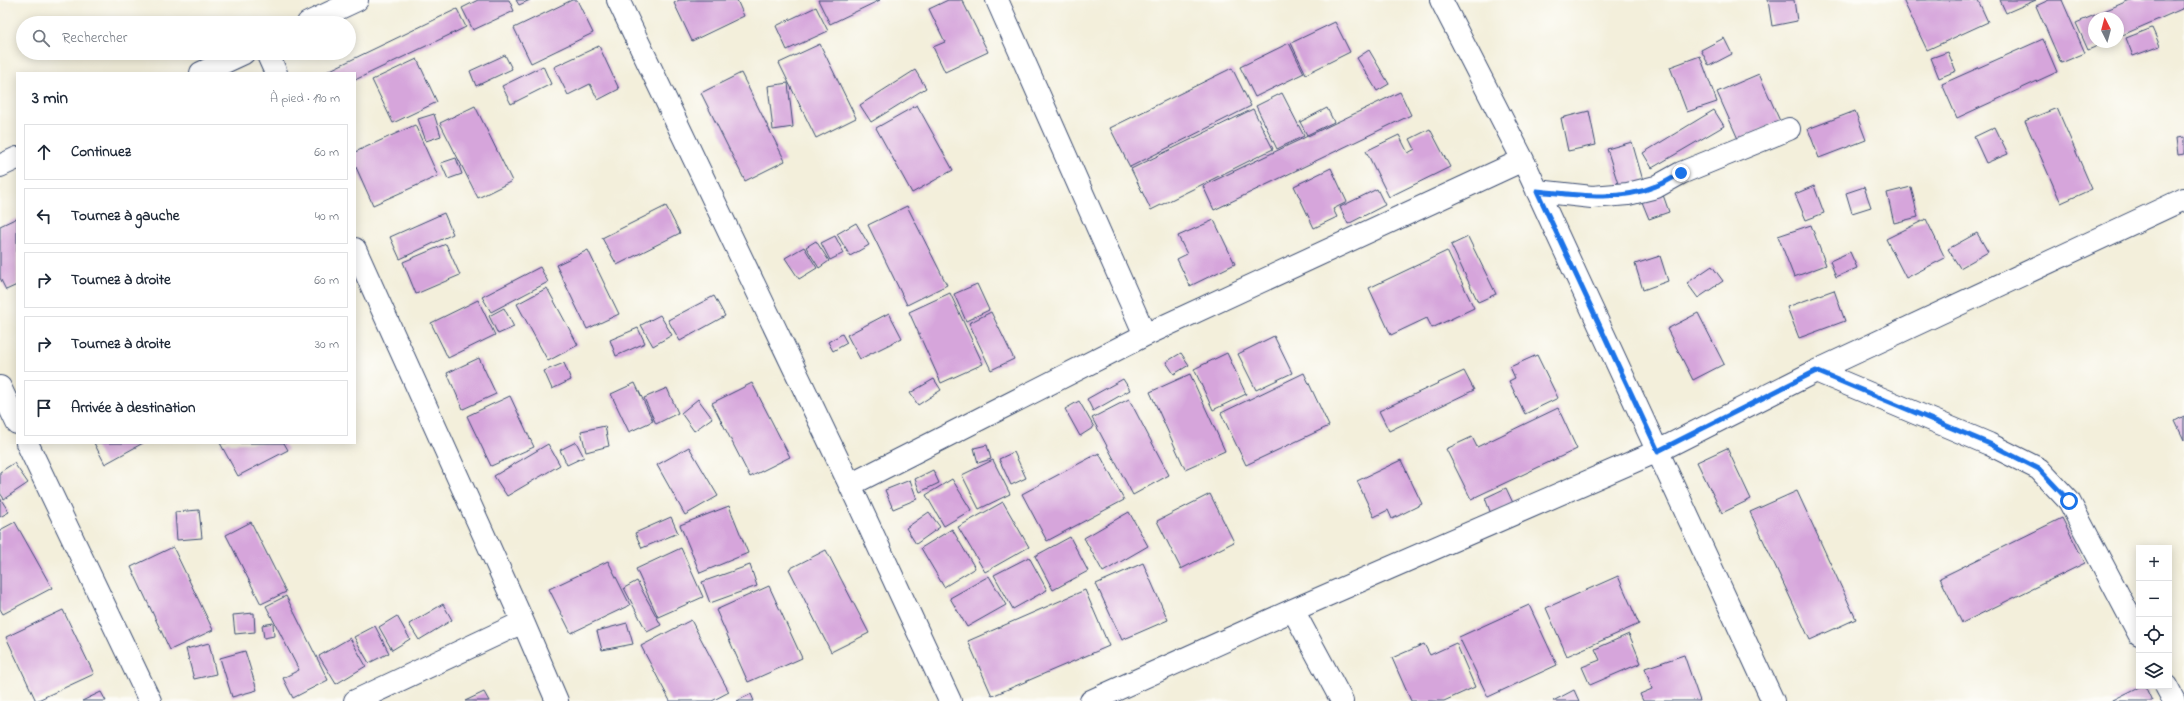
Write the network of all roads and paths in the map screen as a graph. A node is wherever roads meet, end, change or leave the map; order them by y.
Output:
1 (357, 0) edge
2 (618, 0) edge
3 (997, 0) edge
4 (1441, 0) edge
5 (323, 16) edge
6 (229, 60) edge
7 (270, 60) edge
8 (202, 72) edge
9 (276, 72) edge
10 (1789, 129) dead end
11 (16, 158) edge
12 (1523, 160) junction
13 (0, 166) edge
14 (1537, 191) junction
15 (2184, 199) edge
16 (356, 251) edge
17 (1145, 335) junction
18 (1816, 371) junction
19 (0, 387) edge
20 (16, 421) edge
21 (27, 444) edge
22 (1658, 451) junction
23 (850, 485) junction
24 (1293, 610) junction
25 (523, 622) junction
26 (2136, 628) edge
27 (2168, 689) edge
28 (150, 701) edge
29 (355, 701) edge
30 (557, 701) edge
31 (950, 701) edge
32 (1091, 701) edge
33 (1342, 701) edge
34 (1773, 701) edge
35 (2174, 701) edge

1 - 5 street
2 - 23 street
3 - 17 street
4 - 12 street
6 - 8 street
7 - 9 street
10 - 14 street
11 - 13 street
12 - 14 street
12 - 17 street
14 - 22 street
15 - 18 street
16 - 25 street
17 - 23 street
18 - 22 street
18 - 26 street
19 - 20 street
21 - 28 street
22 - 24 street
22 - 34 street
23 - 31 street
24 - 32 street
24 - 33 street
25 - 29 street
25 - 30 street
27 - 35 street

